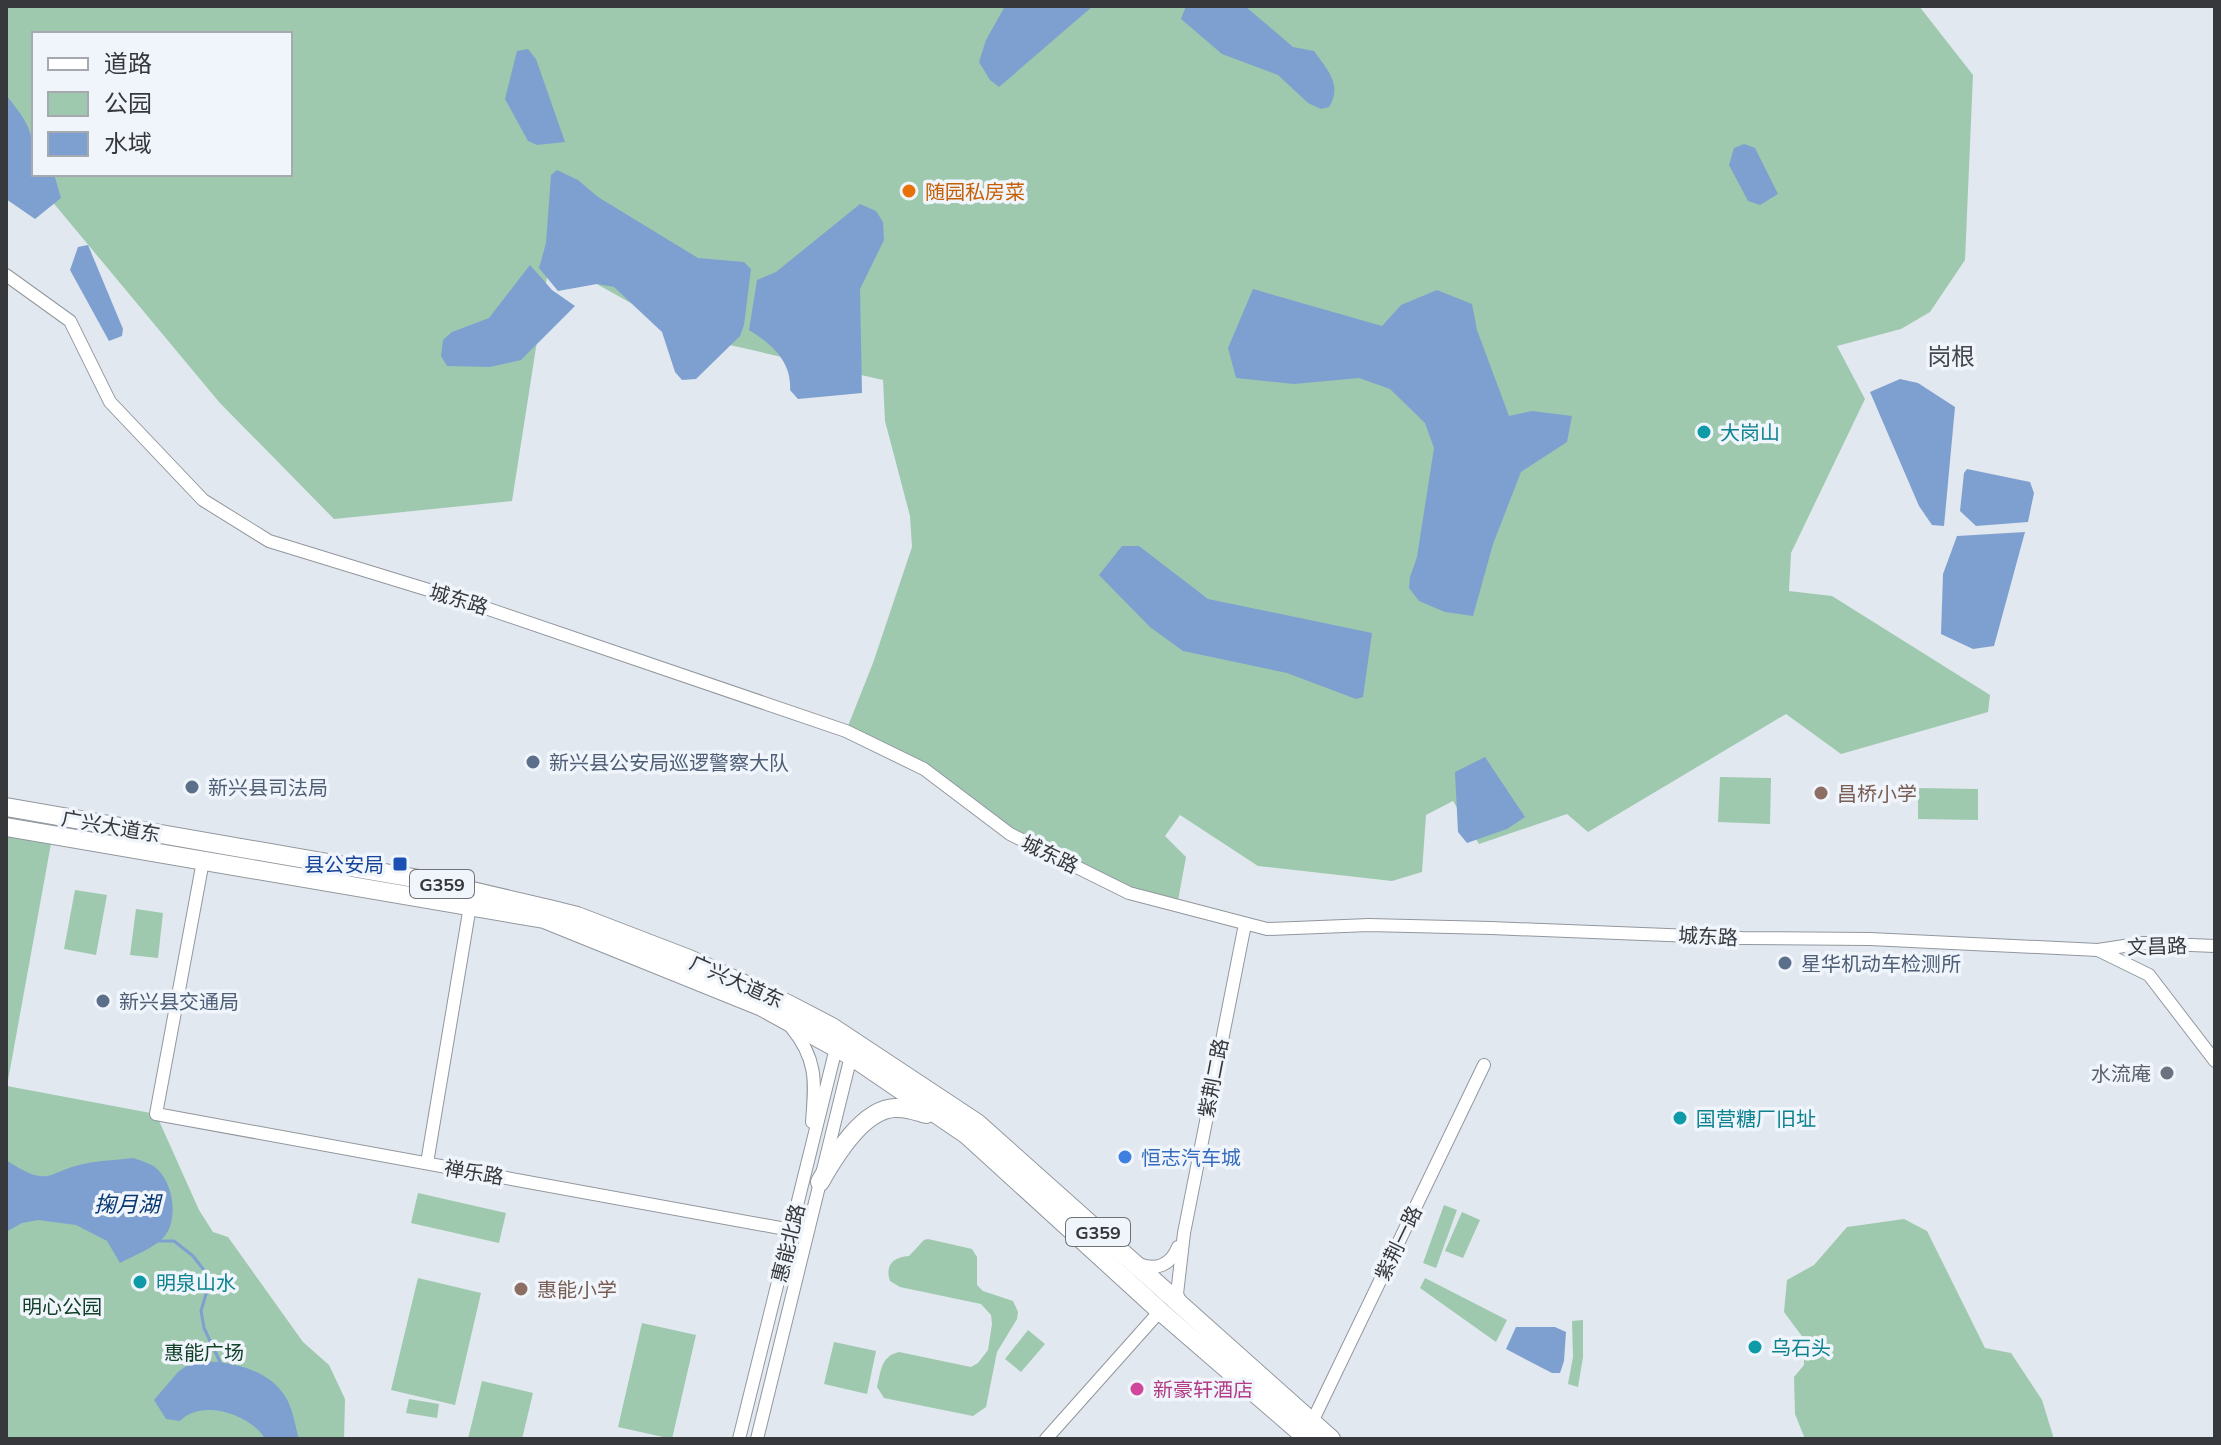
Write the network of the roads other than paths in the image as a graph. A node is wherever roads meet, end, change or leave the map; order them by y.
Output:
1 (6, 275) edge
2 (6, 807) edge
3 (6, 827) edge
4 (203, 861) junction
5 (470, 906) junction
6 (1245, 924) junction
7 (2215, 946) edge
8 (2098, 950) junction
9 (762, 1007) junction
10 (844, 1052) junction
11 (2215, 1061) edge
12 (1484, 1065) dead end
13 (941, 1119) junction
14 (427, 1163) junction
15 (807, 1165) junction
16 (820, 1182) junction
17 (791, 1230) junction
18 (1184, 1233) junction
19 (1130, 1261) junction
20 (1184, 1310) junction
21 (1160, 1311) junction
22 (1310, 1430) edge
23 (739, 1439) edge
24 (757, 1439) edge
25 (1046, 1439) edge
26 (1331, 1439) edge

1 - 6 street, 城东路
2 - 19 highway, 广兴大道东 / G359
3 - 4 highway, 广兴大道东 / G359
4 - 5 highway, 广兴大道东 / G359
4 - 14 street, 禅乐路
5 - 9 highway, 广兴大道东 / G359
5 - 14 street
6 - 8 street, 城东路
6 - 18 street, 紫荆二路
7 - 8 street, 文昌路
8 - 11 street, 城东路
9 - 10 highway, 广兴大道东 / G359
9 - 15 street
10 - 13 highway, 广兴大道东 / G359
10 - 15 street, 惠能北路
10 - 16 street, 惠能北路
12 - 22 street, 紫荆一路
13 - 16 highway
13 - 21 highway, 广兴大道东 / G359
14 - 17 street, 禅乐路
15 - 17 street, 惠能北路
16 - 24 street, 惠能北路
17 - 23 street, 惠能北路
18 - 19 street, 紫荆二路
18 - 20 street, 紫荆二路
19 - 20 highway, 广兴大道东 / G359
20 - 22 highway, 广兴大道东 / G359
21 - 22 highway, 广兴大道东 / G359
21 - 25 street
22 - 26 highway, 广兴大道东 / G359

